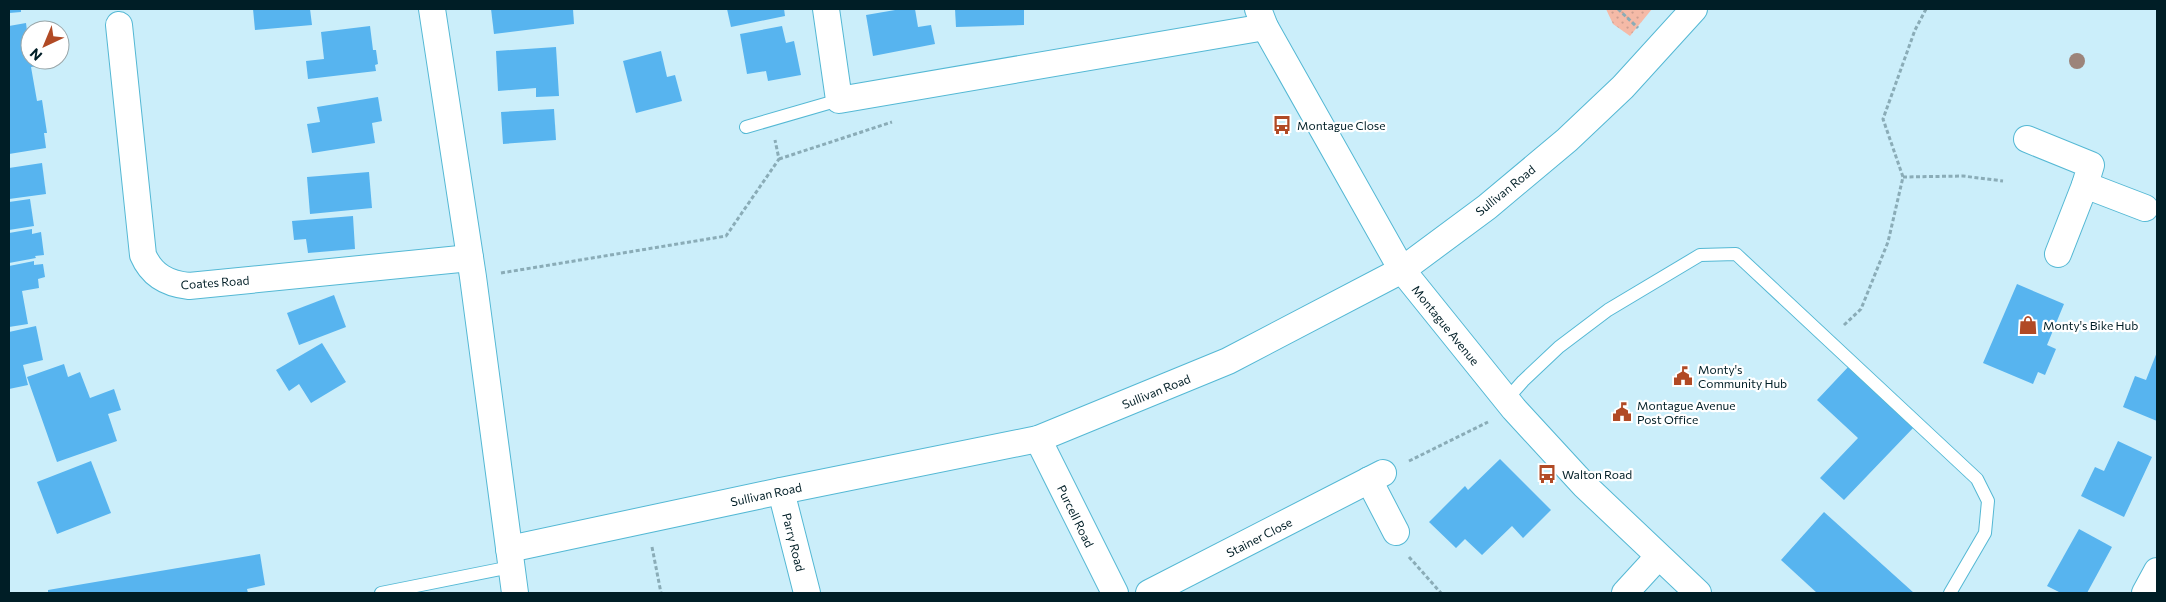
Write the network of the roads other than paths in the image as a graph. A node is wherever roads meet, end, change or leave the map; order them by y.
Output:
1 (432, 9) edge
2 (826, 9) edge
3 (1694, 9) edge
4 (1262, 18) edge
5 (119, 25) dead end
6 (839, 100) junction
7 (746, 127) dead end
8 (2027, 139) dead end
9 (2085, 185) junction
10 (2153, 211) edge
11 (2058, 254) dead end
12 (471, 268) junction
13 (1402, 270) junction
14 (1510, 405) junction
15 (1038, 439) junction
16 (781, 491) junction
17 (1396, 532) road end
18 (1658, 557) junction
19 (510, 558) junction
20 (2157, 571) edge
21 (380, 593) edge
22 (515, 593) edge
23 (807, 593) edge
24 (1115, 593) edge
25 (1149, 593) edge
26 (1625, 593) edge
27 (1698, 593) edge
28 (1950, 593) edge
29 (2145, 593) edge

1 - 12 street
2 - 6 street
3 - 13 street, Sullivan Road
4 - 6 street
4 - 13 street, Montague Avenue
5 - 12 street, Coates Road
6 - 7 lane
8 - 9 street
9 - 10 street
9 - 11 street
12 - 19 street
13 - 14 street, Montague Avenue
13 - 15 street, Sullivan Road
14 - 18 street, Montague Avenue
14 - 28 lane
15 - 16 street, Sullivan Road
15 - 24 street, Purcell Road
16 - 19 street, Sullivan Road
16 - 23 street, Parry Road
17 - 25 street, Stainer Close
18 - 26 street
18 - 27 street, Montague Avenue
19 - 21 lane
19 - 22 street
20 - 29 street

